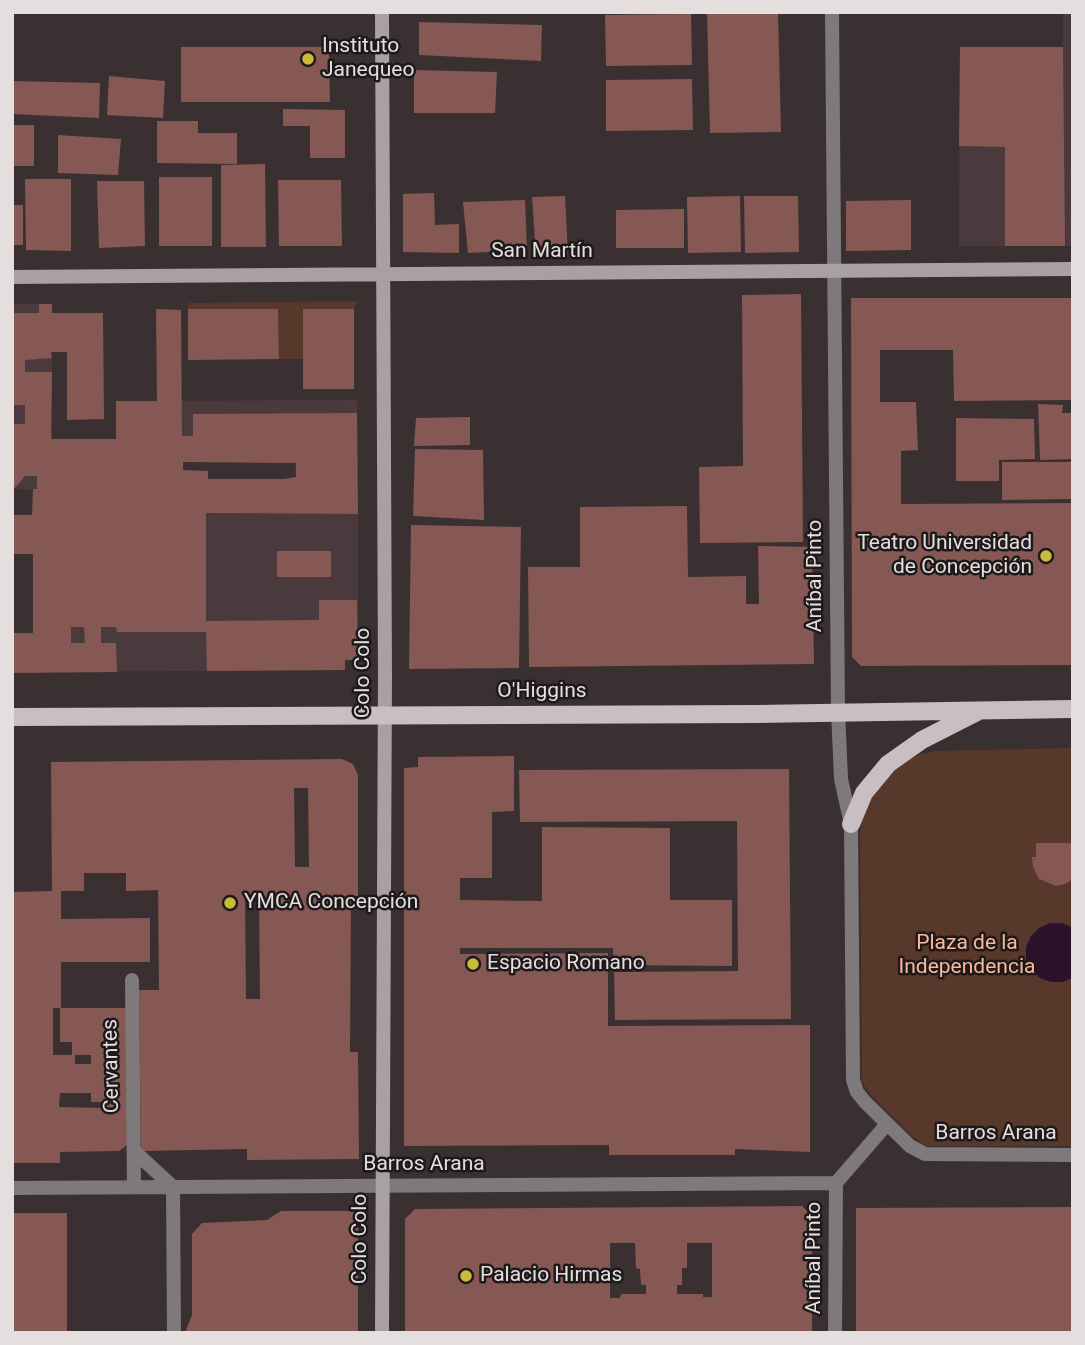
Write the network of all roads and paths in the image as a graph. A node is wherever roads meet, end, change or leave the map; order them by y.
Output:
1 (382, 12) edge
2 (832, 12) edge
3 (1073, 268) edge
4 (834, 271) junction
5 (383, 274) junction
6 (12, 277) edge
7 (1073, 709) edge
8 (838, 711) junction
9 (980, 711) junction
10 (385, 715) junction
11 (12, 717) edge
12 (851, 824) junction
13 (132, 980) dead end
14 (887, 1124) junction
15 (134, 1151) junction
16 (1073, 1155) edge
17 (836, 1183) junction
18 (382, 1186) junction
19 (134, 1187) junction
20 (173, 1187) junction
21 (12, 1188) edge
22 (174, 1333) edge
23 (382, 1333) edge
24 (835, 1333) edge

1 - 5 street, Colo Colo
2 - 4 street, Aníbal Pinto
3 - 4 street, San Martín
4 - 5 street, San Martín
4 - 8 street, Aníbal Pinto
5 - 6 street, San Martín
5 - 10 street, Colo Colo
7 - 9 main road, O'Higgins
8 - 9 main road, O'Higgins
8 - 10 main road, O'Higgins
8 - 12 street, Aníbal Pinto
9 - 12 main road
10 - 11 main road, O'Higgins
10 - 18 street, Colo Colo
12 - 14 street, Aníbal Pinto
13 - 15 street, Cervantes
14 - 16 street, Barros Arana
14 - 17 street
15 - 19 street, Cervantes
15 - 20 street
17 - 18 street, Barros Arana
17 - 24 street, Aníbal Pinto
18 - 20 street, Barros Arana
18 - 23 street, Colo Colo
19 - 20 street, Barros Arana
19 - 21 street, Barros Arana
20 - 22 street

